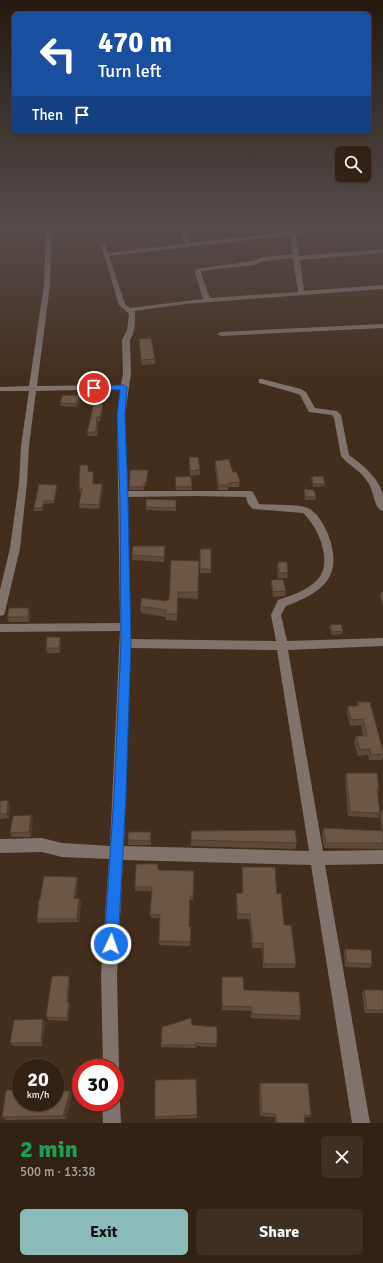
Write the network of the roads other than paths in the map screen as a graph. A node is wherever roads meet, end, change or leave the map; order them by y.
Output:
1 (48, 277) edge
2 (113, 277) edge
3 (199, 277) edge
4 (299, 277) edge
5 (383, 287) edge
6 (301, 292) junction
7 (207, 300) junction
8 (128, 310) junction
9 (383, 326) edge
10 (221, 334) dead end
11 (262, 381) dead end
12 (124, 387) junction
13 (0, 389) edge
14 (33, 389) junction
15 (124, 494) junction
16 (383, 508) edge
17 (0, 612) edge
18 (125, 627) junction
19 (0, 628) edge
20 (383, 642) edge
21 (126, 643) junction
22 (282, 646) junction
23 (0, 846) edge
24 (117, 853) junction
25 (383, 857) edge
26 (318, 858) junction
27 (111, 1059) edge
28 (111, 1111) edge
29 (112, 1123) edge
30 (361, 1123) edge

1 - 14 street
2 - 8 street
3 - 7 street
4 - 6 street
5 - 6 street
6 - 7 street
7 - 8 street
8 - 12 street
9 - 10 street
11 - 16 street
12 - 14 street
12 - 15 street
13 - 14 street
14 - 17 street
15 - 18 street
15 - 22 street
18 - 19 street
18 - 21 street
20 - 22 street
21 - 22 street
21 - 24 street
22 - 26 street
23 - 24 street
24 - 26 street
24 - 27 street
25 - 26 street
26 - 30 street
28 - 29 street

